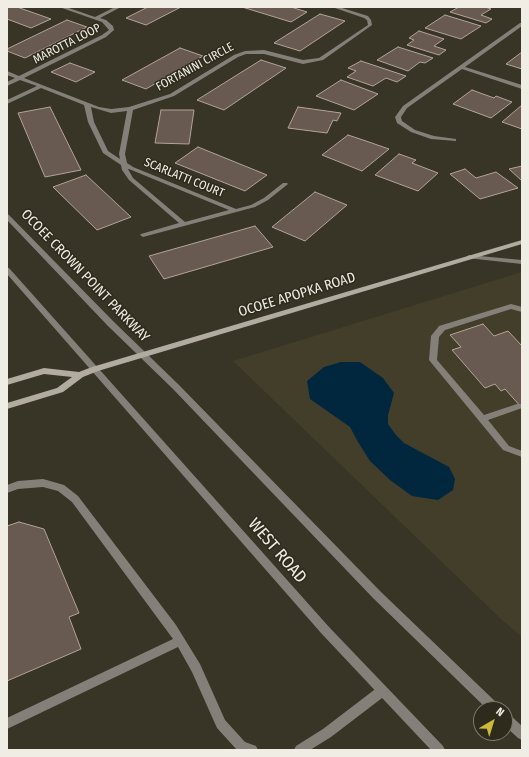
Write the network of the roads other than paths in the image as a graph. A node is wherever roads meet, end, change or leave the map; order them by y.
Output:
1 (61, 7) edge
2 (119, 7) edge
3 (334, 7) edge
4 (96, 18) junction
5 (522, 24) edge
6 (461, 67) junction
7 (7, 73) edge
8 (21, 78) junction
9 (7, 84) edge
10 (42, 86) junction
11 (522, 87) edge
12 (7, 102) edge
13 (87, 104) junction
14 (130, 109) junction
15 (454, 140) dead end
16 (123, 165) junction
17 (284, 184) dead end
18 (236, 211) junction
19 (7, 216) edge
20 (184, 224) junction
21 (143, 235) dead end
22 (522, 242) edge
23 (468, 257) junction
24 (522, 262) edge
25 (7, 270) edge
26 (522, 310) edge
27 (144, 355) junction
28 (95, 369) junction
29 (80, 375) junction
30 (7, 382) edge
31 (7, 406) edge
32 (520, 406) dead end
33 (482, 419) junction
34 (522, 454) edge
35 (7, 489) edge
36 (180, 641) junction
37 (382, 691) junction
38 (487, 701) edge
39 (7, 724) edge
40 (513, 726) edge
41 (522, 734) edge
42 (252, 750) edge
43 (300, 750) edge
44 (440, 750) edge

1 - 4 street, MAROTTA LOOP
2 - 4 street
3 - 14 street, FORTANINI CIRCLE
4 - 8 street, MAROTTA LOOP
5 - 6 street
6 - 11 street
6 - 15 street
7 - 8 street, FORTANINI CIRCLE
8 - 9 street
8 - 10 street, FORTANINI CIRCLE
10 - 12 street
10 - 13 street, FORTANINI CIRCLE
13 - 14 street, FORTANINI CIRCLE
13 - 16 street, SCARLATTI COURT
14 - 16 street, SCARLATTI COURT
16 - 18 street, SCARLATTI COURT
16 - 20 street, SCARLATTI COURT
17 - 18 street, SCARLATTI COURT
18 - 20 street, SCARLATTI COURT
19 - 27 street, OCOEE CROWN POINT PARKWAY
20 - 21 street, SCARLATTI COURT
22 - 23 main road, OCOEE APOPKA ROAD
23 - 24 street
23 - 27 main road, OCOEE APOPKA ROAD
25 - 28 street
26 - 33 street
27 - 28 main road, OCOEE APOPKA ROAD
27 - 38 street
28 - 29 main road, OCOEE APOPKA ROAD
28 - 37 street, WEST ROAD
29 - 30 main road, OCOEE APOPKA ROAD
29 - 31 main road, OCOEE APOPKA ROAD
32 - 33 street
33 - 34 street
35 - 36 street
36 - 39 street
36 - 42 street
37 - 43 street
37 - 44 street, WEST ROAD
40 - 41 street

